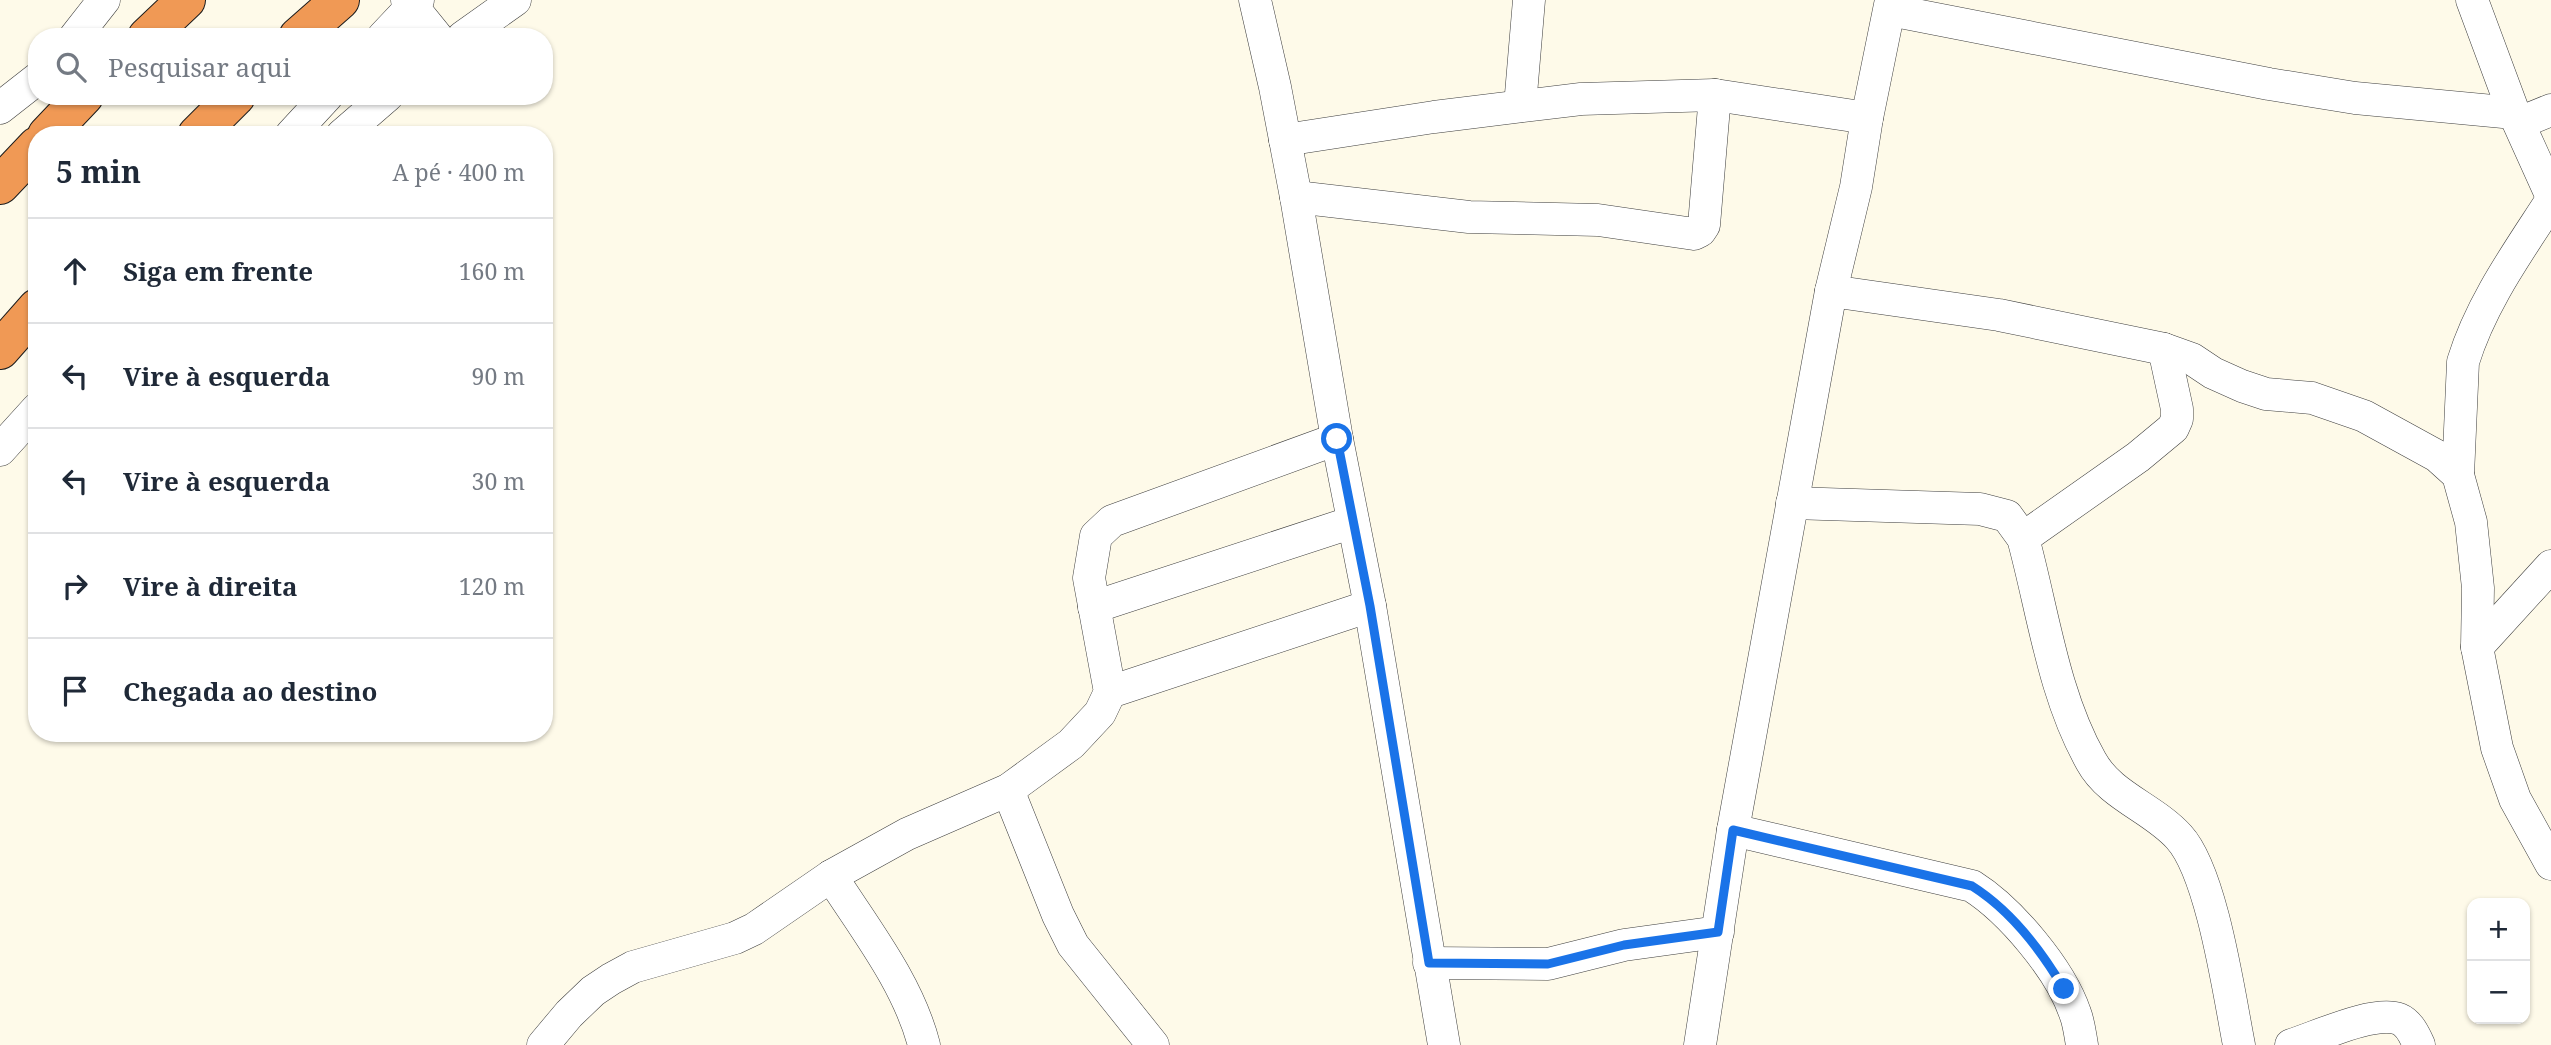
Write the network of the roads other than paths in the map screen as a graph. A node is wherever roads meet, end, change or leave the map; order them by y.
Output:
1 (104, 0) edge
2 (186, 0) edge
3 (340, 0) edge
4 (515, 0) edge
5 (1255, 0) edge
6 (1529, 0) edge
7 (2472, 0) edge
8 (412, 2) edge
9 (1890, 5) edge
10 (82, 28) edge
11 (156, 28) edge
12 (308, 28) edge
13 (390, 28) edge
14 (431, 28) edge
15 (476, 28) edge
16 (28, 86) edge
17 (1715, 95) junction
18 (75, 105) edge
19 (227, 105) edge
20 (319, 105) edge
21 (377, 105) edge
22 (1520, 106) junction
23 (0, 107) edge
24 (2551, 110) edge
25 (1867, 118) junction
26 (2516, 118) junction
27 (55, 126) edge
28 (206, 126) edge
29 (299, 126) edge
30 (352, 126) edge
31 (1285, 140) junction
32 (28, 155) edge
33 (0, 185) edge
34 (2551, 195) edge
35 (1296, 197) junction
36 (2551, 201) edge
37 (1831, 291) junction
38 (28, 318) edge
39 (2164, 349) junction
40 (0, 351) edge
41 (28, 419) edge
42 (1337, 439) junction
43 (0, 450) edge
44 (2458, 475) junction
45 (1792, 503) junction
46 (1353, 522) junction
47 (2024, 538) junction
48 (2551, 566) edge
49 (1370, 606) junction
50 (1094, 607) junction
51 (2477, 647) junction
52 (1110, 692) junction
53 (1007, 790) junction
54 (1733, 830) junction
55 (2551, 864) edge
56 (831, 876) junction
57 (1718, 932) junction
58 (1429, 963) junction
59 (542, 1045) edge
60 (924, 1045) edge
61 (1153, 1045) edge
62 (1444, 1045) edge
63 (1700, 1045) edge
64 (2082, 1045) edge
65 (2239, 1045) edge
66 (2291, 1045) edge
67 (2419, 1045) edge

1 - 10 street
2 - 11 highway
3 - 12 highway
4 - 15 street
5 - 31 street
6 - 22 street
7 - 26 street
8 - 13 street
8 - 14 street
9 - 25 street
9 - 26 street
16 - 23 street
17 - 22 street
17 - 25 street
17 - 35 street
18 - 27 highway
19 - 28 highway
20 - 29 street
21 - 30 street
22 - 31 street
24 - 26 street
25 - 37 street
26 - 34 street
31 - 35 street
32 - 33 highway
35 - 42 street
36 - 44 street
37 - 39 street
37 - 45 street
38 - 40 highway
39 - 44 street
39 - 47 street
41 - 43 street
42 - 46 street
42 - 50 street
44 - 51 street
45 - 47 street
45 - 54 street
46 - 49 street
46 - 50 street
47 - 65 street
48 - 51 street
49 - 52 street
49 - 58 street
50 - 52 street
51 - 55 street
52 - 53 street
53 - 56 street
53 - 61 street
54 - 57 street
54 - 64 street
56 - 59 street
56 - 60 street
57 - 58 street
57 - 63 street
58 - 62 street
66 - 67 street

